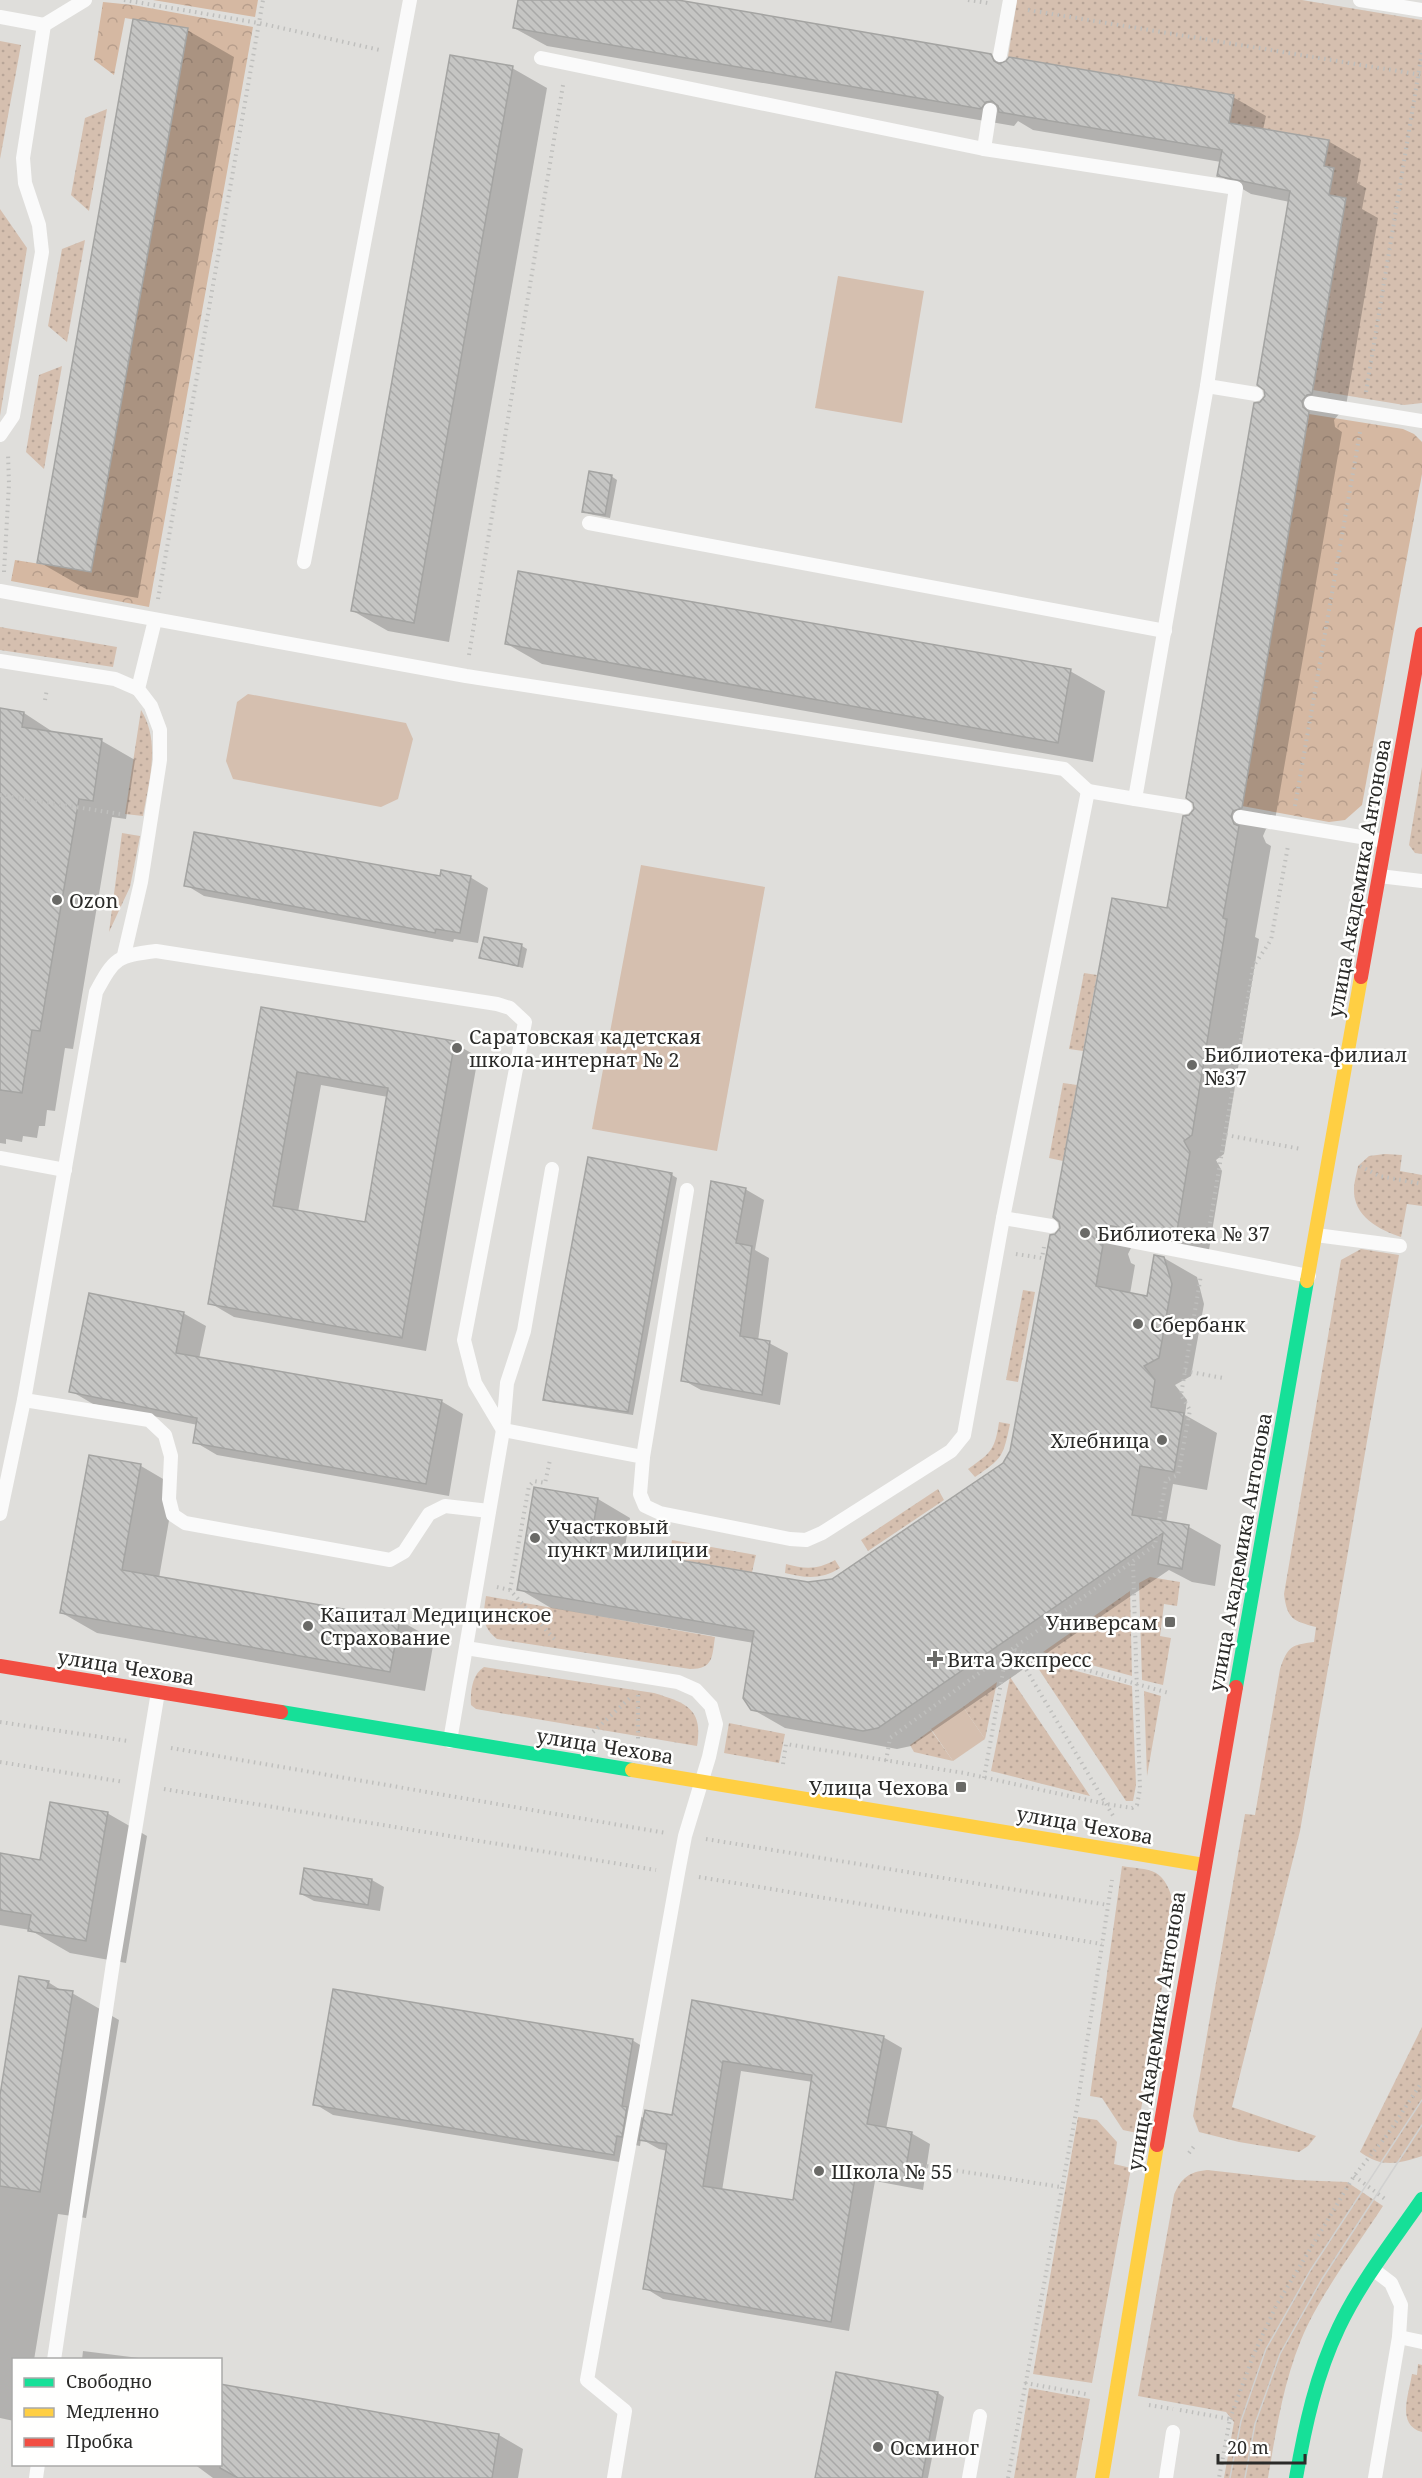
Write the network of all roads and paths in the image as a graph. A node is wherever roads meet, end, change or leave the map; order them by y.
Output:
1 (84, 0) edge
2 (124, 0) edge
3 (263, 0) edge
4 (410, 0) edge
5 (968, 0) edge
6 (1360, 0) edge
7 (140, 1) edge
8 (1010, 3) edge
9 (1422, 10) edge
10 (0, 17) edge
11 (259, 23) junction
12 (44, 25) junction
13 (1422, 52) edge
14 (399, 54) junction
15 (1000, 56) dead end
16 (541, 58) dead end
17 (566, 63) junction
18 (1420, 74) edge
19 (990, 110) dead end
20 (984, 149) junction
21 (1207, 386) junction
22 (1256, 394) dead end
23 (1311, 403) dead end
24 (1363, 412) junction
25 (1422, 421) edge
26 (1, 434) edge
27 (589, 523) dead end
28 (6, 561) dead end
29 (304, 562) dead end
30 (0, 591) edge
31 (155, 620) junction
32 (1165, 632) junction
33 (1422, 637) edge
34 (0, 661) edge
35 (466, 676) junction
36 (138, 689) junction
37 (1088, 791) junction
38 (0, 795) edge
39 (1136, 799) junction
40 (1185, 807) dead end
41 (120, 814) dead end
42 (1240, 817) dead end
43 (1291, 826) junction
44 (1385, 841) junction
45 (1379, 876) junction
46 (1422, 881) edge
47 (124, 955) junction
48 (1226, 1135) junction
49 (1307, 1150) dead end
50 (0, 1158) edge
51 (1358, 1166) dead end
52 (552, 1168) dead end
53 (65, 1170) junction
54 (1422, 1184) edge
55 (687, 1190) dead end
56 (1003, 1218) junction
57 (1050, 1226) joint
58 (1316, 1235) junction
59 (1105, 1236) dead end
60 (1400, 1246) dead end
61 (997, 1251) junction
62 (1204, 1254) junction
63 (1310, 1276) junction
64 (1185, 1371) junction
65 (1223, 1378) dead end
66 (24, 1400) junction
67 (503, 1430) junction
68 (554, 1439) junction
69 (643, 1456) junction
70 (489, 1511) junction
71 (0, 1514) edge
72 (1133, 1562) junction
73 (477, 1584) junction
74 (510, 1590) junction
75 (466, 1648) junction
76 (1014, 1649) junction
77 (1006, 1654) junction
78 (0, 1666) edge
79 (579, 1666) junction
80 (1138, 1683) junction
81 (159, 1692) junction
82 (1169, 1693) dead end
83 (0, 1722) edge
84 (588, 1737) dead end
85 (450, 1741) junction
86 (150, 1744) junction
87 (638, 1745) dead end
88 (886, 1761) dead end
89 (0, 1762) edge
90 (984, 1778) dead end
91 (700, 1782) junction
92 (143, 1785) junction
93 (1107, 1804) junction
94 (685, 1836) junction
95 (1118, 1851) junction
96 (1204, 1865) junction
97 (678, 1873) junction
98 (1108, 1905) junction
99 (1102, 1944) junction
100 (1422, 2082) edge
101 (921, 2165) dead end
102 (1061, 2187) junction
103 (1422, 2199) edge
104 (1374, 2270) junction
105 (1399, 2337) junction
106 (1422, 2342) edge
107 (54, 2358) edge
108 (1025, 2383) junction
109 (1090, 2394) dead end
110 (1149, 2405) dead end
111 (980, 2416) dead end
112 (1230, 2419) junction
113 (1173, 2432) dead end
114 (614, 2478) edge
115 (969, 2478) edge
116 (1008, 2478) edge
117 (1102, 2478) edge
118 (1166, 2478) edge
119 (1219, 2478) edge
120 (1296, 2478) edge
121 (1375, 2478) edge

1 - 12 lane
2 - 7 path
3 - 11 path
4 - 14 lane
5 - 8 path
6 - 9 lane
7 - 11 path
8 - 15 lane
8 - 18 path
10 - 12 lane
11 - 14 path
11 - 31 path
12 - 26 lane
13 - 18 path
14 - 29 lane
16 - 17 lane
17 - 20 lane
17 - 35 path
18 - 24 path
19 - 20 lane
20 - 21 lane
21 - 22 lane
21 - 32 lane
23 - 24 lane
24 - 25 lane
24 - 43 path
26 - 28 path
27 - 32 lane
30 - 31 lane
31 - 35 lane
31 - 36 lane
32 - 39 lane
33 - 44 main road, улица Академика Антонова
34 - 36 lane
35 - 37 lane
36 - 47 lane
37 - 39 lane
37 - 56 lane
38 - 41 path
39 - 40 lane
42 - 43 lane
43 - 44 lane
43 - 48 path
44 - 45 main road, улица Академика Антонова
45 - 46 lane
45 - 58 main road, улица Академика Антонова
47 - 53 lane
47 - 67 lane
48 - 49 path
48 - 62 path
50 - 53 lane
51 - 54 path
52 - 67 lane
53 - 66 lane
55 - 69 lane
56 - 57 lane
56 - 61 lane
57 - 61 path
58 - 60 lane
58 - 63 main road, улица Академика Антонова
59 - 62 lane
61 - 69 lane
62 - 63 lane
62 - 64 path
63 - 96 main road, улица Академика Антонова
64 - 65 path
64 - 72 path
66 - 70 lane
66 - 71 lane
67 - 68 lane
67 - 70 lane
68 - 69 lane
68 - 74 path
70 - 73 lane
72 - 76 path
72 - 80 path
73 - 74 path
73 - 75 lane
74 - 79 path
75 - 79 lane
75 - 85 lane
76 - 77 path
76 - 80 path
76 - 93 path
77 - 88 path
77 - 90 path
78 - 81 main road, улица Чехова
79 - 91 lane
80 - 82 path
80 - 93 path
81 - 85 main road, улица Чехова
81 - 86 lane
83 - 86 path
84 - 87 path
85 - 91 main road, улица Чехова
86 - 92 lane
86 - 94 path
89 - 92 path
91 - 94 lane
91 - 95 main road, улица Чехова
92 - 97 path
92 - 107 lane
93 - 95 path
94 - 97 lane
94 - 98 path
95 - 96 main road, улица Чехова
95 - 98 path
96 - 117 main road, улица Академика Антонова
97 - 99 path
97 - 114 lane
98 - 99 path
99 - 102 path
100 - 112 path
101 - 102 path
102 - 108 path
103 - 104 main road
104 - 105 lane
104 - 120 main road
105 - 106 lane
105 - 121 lane
108 - 109 path
108 - 116 path
110 - 112 path
111 - 115 lane
112 - 119 path
113 - 118 lane

